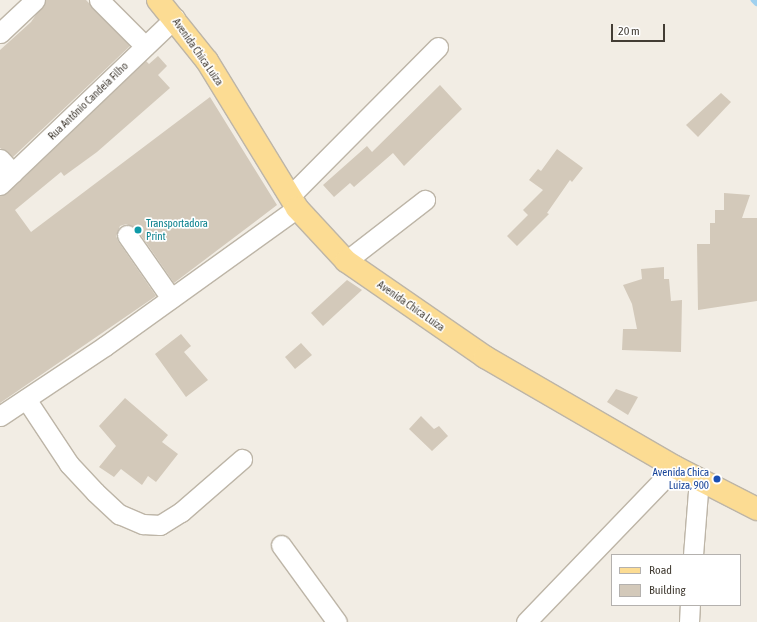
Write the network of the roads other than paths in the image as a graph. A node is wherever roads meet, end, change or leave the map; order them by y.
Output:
1 (35, 0) edge
2 (99, 0) edge
3 (158, 0) edge
4 (175, 18) junction
5 (4, 22) edge
6 (145, 46) junction
7 (438, 47) dead end
8 (4, 172) edge
9 (425, 200) dead end
10 (294, 202) junction
11 (127, 235) dead end
12 (346, 261) junction
13 (171, 298) junction
14 (26, 399) junction
15 (0, 416) edge
16 (242, 459) dead end
17 (675, 467) junction
18 (699, 479) junction
19 (757, 509) edge
20 (281, 546) dead end
21 (693, 554) edge
22 (690, 606) edge
23 (337, 622) edge
24 (526, 622) edge
25 (689, 622) edge

1 - 5 street
2 - 6 street
3 - 4 main road, Avenida Chica Luiza
4 - 6 street, Rua Antônio Candeia Filho
4 - 10 main road, Avenida Chica Luiza
6 - 8 street, Rua Antônio Candeia Filho
7 - 10 street
9 - 12 street
10 - 12 main road, Avenida Chica Luiza
10 - 13 street
11 - 13 street
12 - 17 main road, Avenida Chica Luiza
13 - 14 street
14 - 15 street
14 - 16 street
17 - 18 main road, Avenida Chica Luiza
17 - 24 street
18 - 19 main road, Avenida Chica Luiza
18 - 21 street
20 - 23 street
22 - 25 street

